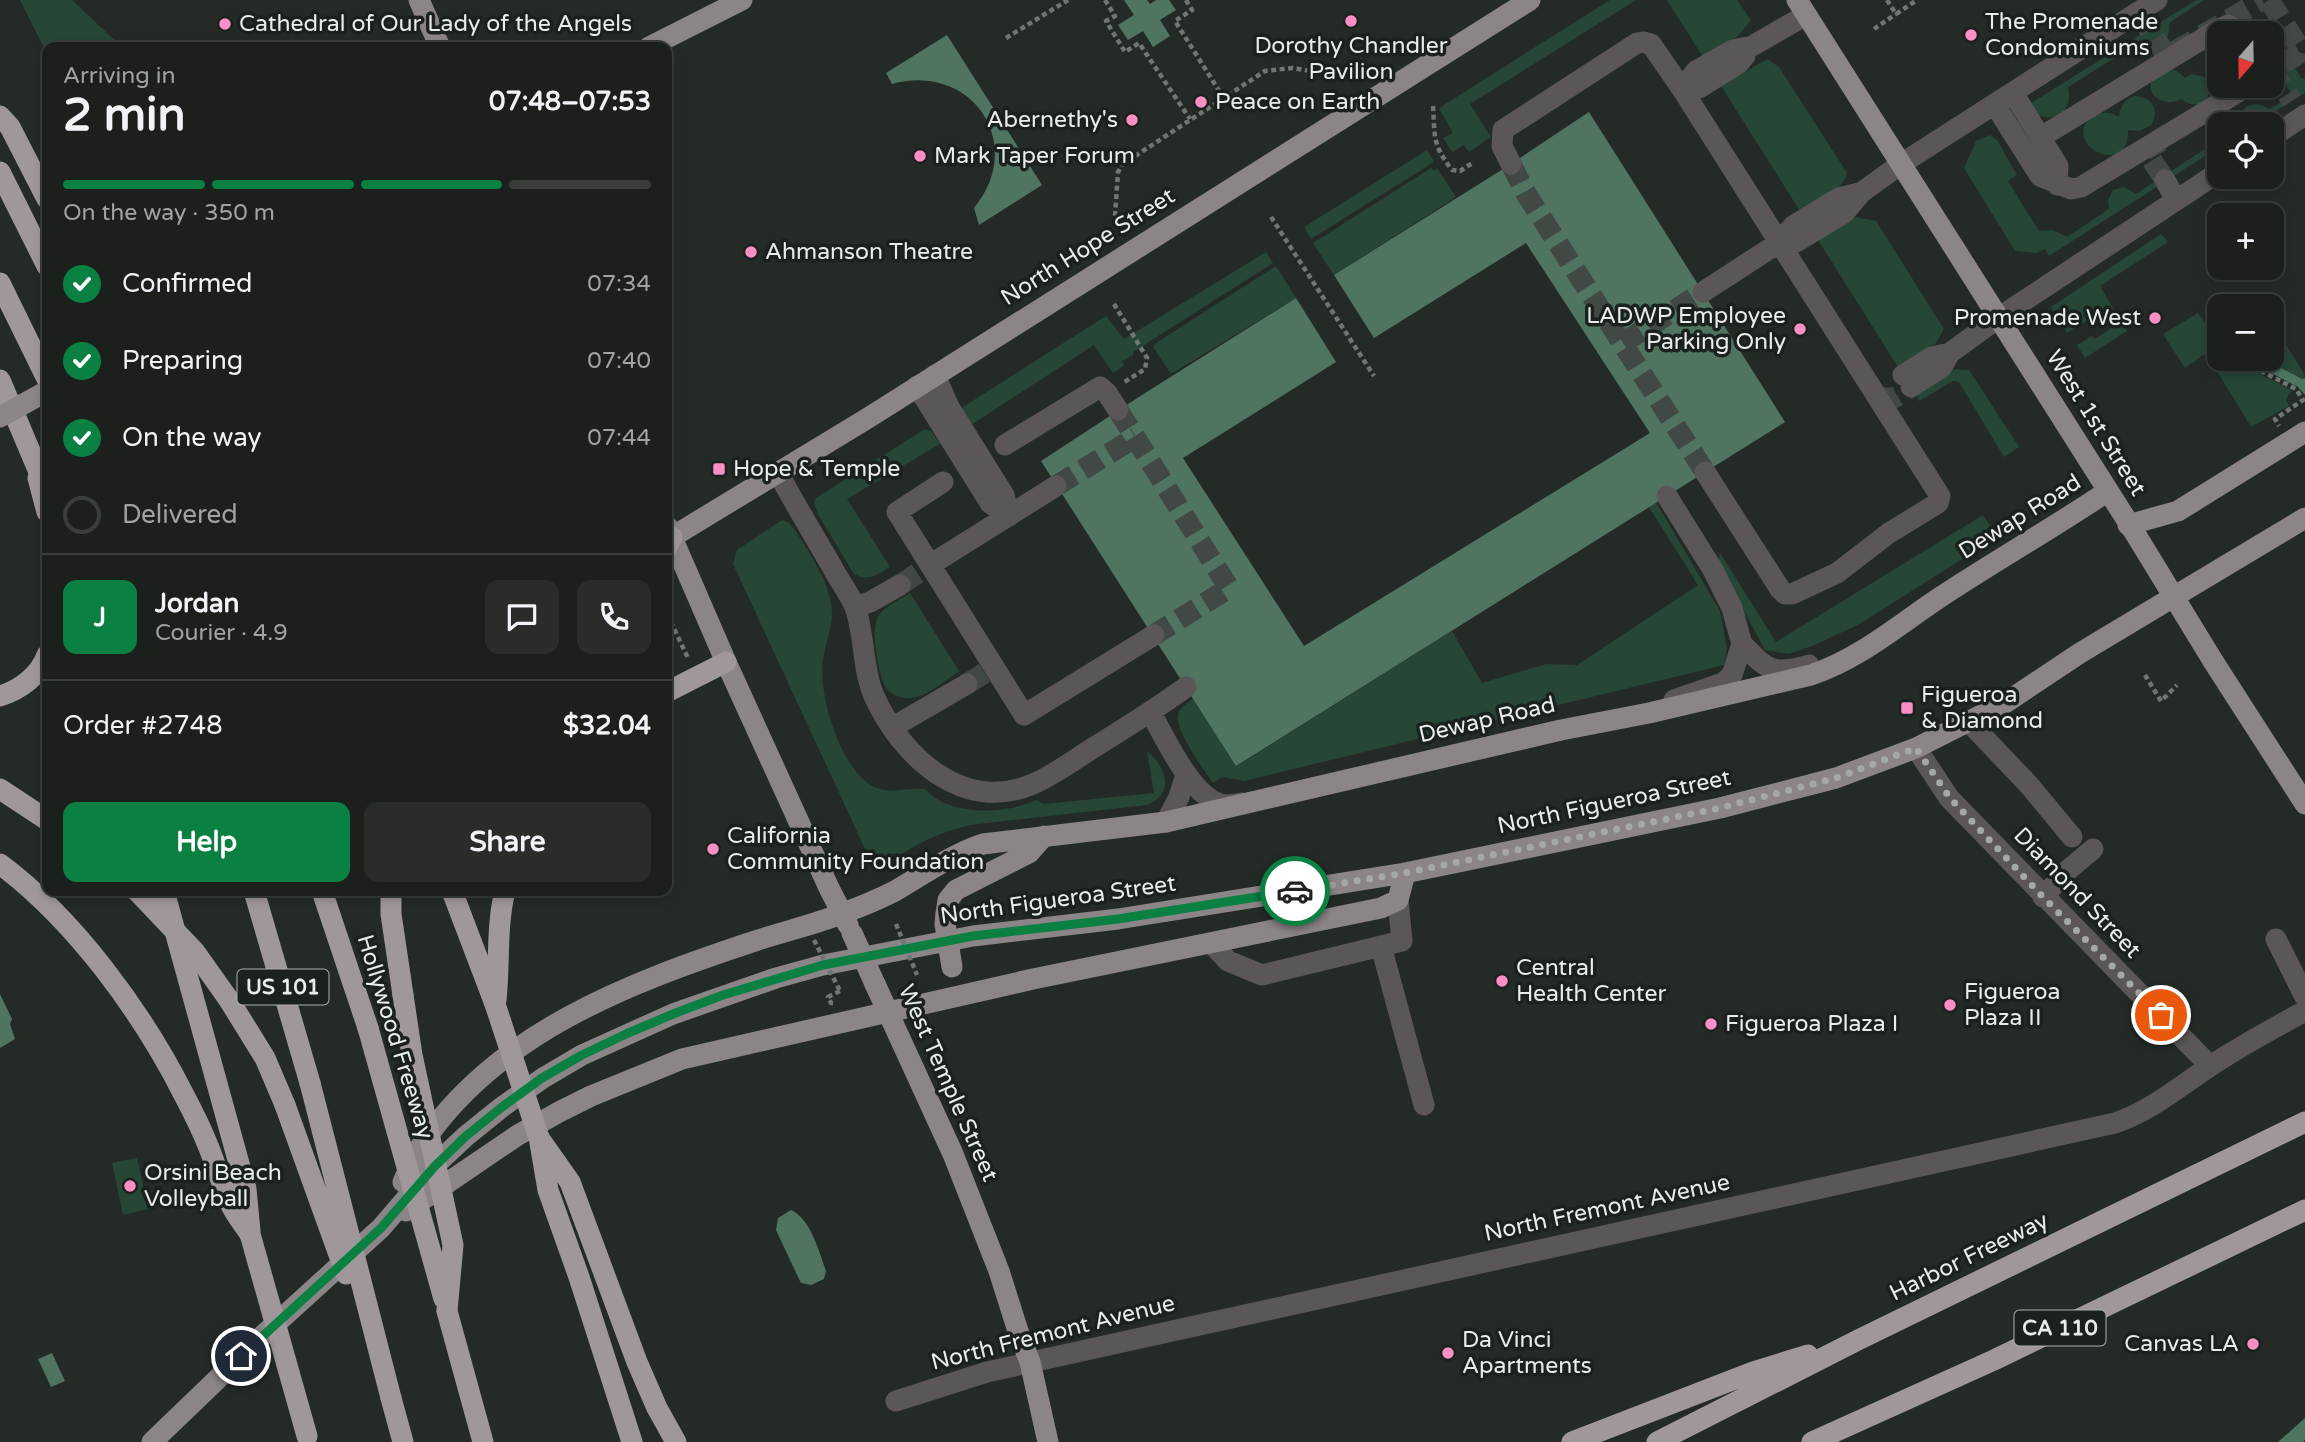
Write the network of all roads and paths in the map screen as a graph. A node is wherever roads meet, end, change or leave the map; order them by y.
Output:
1 (419, 0) edge
2 (742, 0) edge
3 (1068, 0) edge
4 (1105, 0) edge
5 (1186, 0) edge
6 (1530, 0) edge
7 (1887, 0) edge
8 (1917, 0) edge
9 (2157, 0) edge
10 (1802, 8) edge
11 (1896, 14) junction
12 (1874, 29) dead end
13 (2207, 36) edge
14 (1006, 38) dead end
15 (438, 42) edge
16 (659, 42) edge
17 (1353, 71) dead end
18 (1682, 89) junction
19 (2014, 93) junction
20 (1223, 97) junction
21 (2228, 98) edge
22 (1995, 105) junction
23 (1433, 106) dead end
24 (2299, 112) edge
25 (0, 116) edge
26 (1190, 119) junction
27 (2284, 126) edge
28 (2041, 137) junction
29 (1474, 162) dead end
30 (1511, 164) tunnel mouth
31 (1901, 164) junction
32 (0, 173) edge
33 (2165, 180) tunnel mouth
34 (2207, 180) edge
35 (2057, 185) junction
36 (42, 189) edge
37 (2176, 200) junction
38 (1115, 216) dead end
39 (1271, 217) dead end
40 (1780, 242) junction
41 (42, 256) edge
42 (0, 283) edge
43 (1703, 292) tunnel mouth
44 (1114, 303) dead end
45 (1998, 318) junction
46 (42, 369) edge
47 (2261, 371) edge
48 (1374, 376) dead end
49 (1132, 377) dead end
50 (0, 380) edge
51 (926, 381) junction
52 (1907, 381) tunnel mouth
53 (42, 393) edge
54 (1118, 410) tunnel mouth
55 (0, 417) edge
56 (2305, 432) edge
57 (2283, 433) dead end
58 (26, 439) junction
59 (1005, 445) dead end
60 (1705, 472) tunnel mouth
61 (778, 473) junction
62 (42, 479) edge
63 (943, 482) dead end
64 (1056, 486) tunnel mouth
65 (2108, 491) junction
66 (42, 495) edge
67 (1667, 496) dead end
68 (1009, 516) junction
69 (2305, 518) edge
70 (2131, 527) junction
71 (672, 535) edge
72 (672, 546) edge
73 (930, 565) junction
74 (900, 585) tunnel mouth
75 (855, 607) junction
76 (672, 624) edge
77 (1154, 635) tunnel mouth
78 (1742, 644) junction
79 (1862, 652) junction
80 (726, 662) junction
81 (691, 664) dead end
82 (42, 667) edge
83 (2145, 675) dead end
84 (967, 684) tunnel mouth
85 (2177, 685) dead end
86 (1186, 687) dead end
87 (672, 689) edge
88 (0, 696) edge
89 (1151, 713) junction
90 (1648, 713) junction
91 (1969, 722) junction
92 (893, 727) junction
93 (1916, 748) junction
94 (1186, 774) junction
95 (0, 789) edge
96 (1248, 803) junction
97 (2305, 804) edge
98 (42, 817) edge
99 (1166, 822) junction
100 (1044, 836) junction
101 (2072, 838) dead end
102 (2093, 849) dead end
103 (0, 864) edge
104 (1405, 873) junction
105 (142, 896) edge
106 (165, 896) edge
107 (255, 896) edge
108 (324, 896) edge
109 (391, 896) edge
110 (454, 896) edge
111 (504, 896) edge
112 (2043, 897) junction
113 (1398, 900) junction
114 (848, 923) junction
115 (895, 924) dead end
116 (2276, 939) dead end
117 (814, 940) dead end
118 (1212, 944) junction
119 (1381, 946) junction
120 (491, 970) junction
121 (917, 975) dead end
122 (840, 991) dead end
123 (975, 993) junction
124 (2305, 997) edge
125 (2305, 1011) edge
126 (889, 1012) junction
127 (2210, 1066) junction
128 (1424, 1105) dead end
129 (2305, 1122) edge
130 (539, 1138) junction
131 (2305, 1210) edge
132 (381, 1228) junction
133 (250, 1234) junction
134 (447, 1311) junction
135 (1860, 1339) junction
136 (1030, 1362) junction
137 (391, 1398) junction
138 (896, 1401) dead end
139 (308, 1439) edge
140 (152, 1442) edge
141 (403, 1442) edge
142 (483, 1442) edge
143 (632, 1442) edge
144 (676, 1442) edge
145 (1048, 1442) edge
146 (1572, 1442) edge
147 (1657, 1442) edge
148 (1812, 1442) edge

1 - 15 main road
2 - 16 main road
3 - 14 path
4 - 26 path
5 - 20 path
6 - 51 main road, North Hope Street
7 - 11 path
8 - 11 path
9 - 19 street
10 - 18 street
10 - 31 main road, West 1st Street
11 - 12 path
13 - 28 street
17 - 20 path
18 - 30 street
18 - 40 street
19 - 22 street
19 - 28 street
20 - 26 path
21 - 35 street
22 - 31 street
22 - 35 street
23 - 29 path
24 - 27 street
25 - 36 highway
26 - 38 path
28 - 35 street
31 - 40 street
31 - 45 main road, West 1st Street
32 - 41 highway
33 - 37 street
34 - 37 street
37 - 45 street
39 - 48 path
40 - 43 street
40 - 60 street
42 - 46 highway
44 - 49 path
45 - 52 street
45 - 65 main road, West 1st Street
47 - 57 path
50 - 58 highway
51 - 61 main road, North Hope Street
51 - 68 street
53 - 55 main road, bridge
54 - 59 street
56 - 70 main road
58 - 62 highway
58 - 66 highway
61 - 71 main road, North Hope Street
61 - 75 street
63 - 73 street
64 - 68 street
65 - 70 main road, West 1st Street
65 - 79 main road, Dewap Road
67 - 78 street
68 - 73 street
69 - 91 main road, North Figueroa Street
70 - 97 main road, West 1st Street, bridge
72 - 80 main road, West Temple Street
73 - 77 street
74 - 75 street
75 - 92 street
76 - 81 path
78 - 79 street
78 - 90 street
79 - 90 main road, Dewap Road
80 - 87 highway
80 - 114 main road, West Temple Street
82 - 88 highway
83 - 85 path
84 - 92 street
86 - 89 street
89 - 92 street
89 - 94 street
90 - 96 main road, Dewap Road
91 - 93 main road, North Figueroa Street
91 - 101 street
93 - 104 main road, North Figueroa Street
93 - 112 street, Diamond Street
94 - 96 street
94 - 99 street
95 - 98 highway
96 - 99 main road, Dewap Road
99 - 100 main road, Dewap Road
100 - 114 main road, Dewap Road
100 - 123 main road, bridge
102 - 112 street
103 - 133 highway
104 - 113 main road
104 - 132 main road, North Figueroa Street
105 - 137 highway, bridge
106 - 133 highway
107 - 137 highway, US 101, bridge
108 - 134 highway, Hollywood Freeway / US 101, bridge
109 - 134 highway, bridge
110 - 120 highway
111 - 120 highway
112 - 127 street, Diamond Street
113 - 118 main road
113 - 119 street
114 - 126 main road, West Temple Street, bridge
114 - 132 main road, Dewap Road
115 - 121 path, bridge
116 - 124 street
117 - 122 path, bridge
118 - 119 street
118 - 123 main road
119 - 128 street
120 - 130 highway, bridge
123 - 126 main road
125 - 127 street, North Fremont Avenue
126 - 132 main road
126 - 136 main road, West Temple Street
127 - 136 street, North Fremont Avenue
129 - 135 highway, Harbor Freeway
130 - 143 highway
130 - 144 highway
131 - 148 highway, CA 110
132 - 140 main road, North Figueroa Street
133 - 139 highway, bridge
134 - 142 highway, Hollywood Freeway / US 101
135 - 146 highway
135 - 147 highway, Harbor Freeway
136 - 138 street, North Fremont Avenue
136 - 145 main road, West Temple Street
137 - 141 highway, US 101

